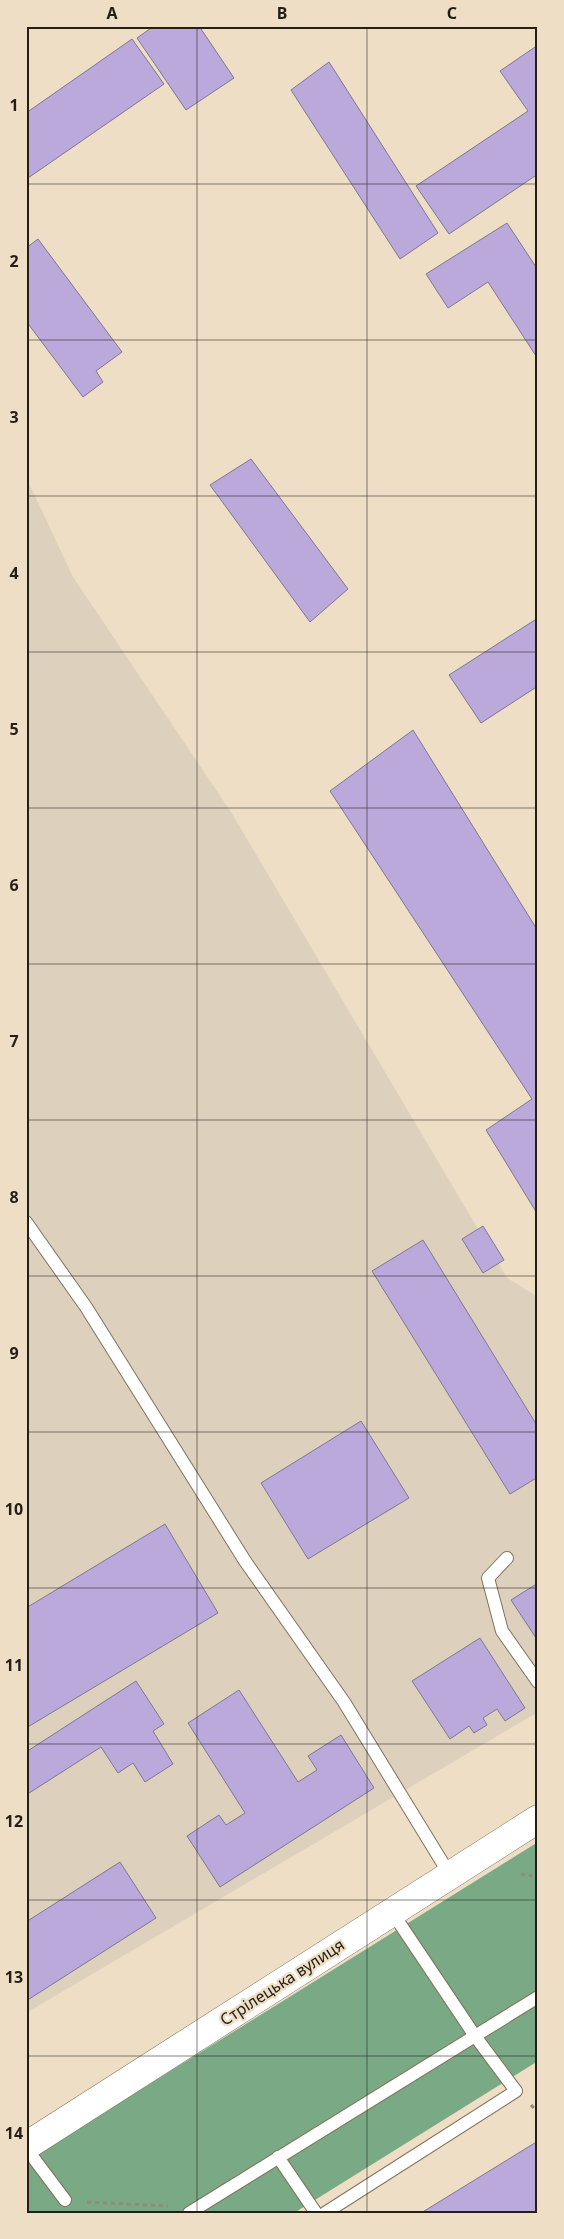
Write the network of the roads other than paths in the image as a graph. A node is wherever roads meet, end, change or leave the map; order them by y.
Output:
1 (26, 1222) edge
2 (507, 1558) dead end
3 (538, 1682) edge
4 (538, 1819) edge
5 (450, 1875) junction
6 (392, 1912) junction
7 (538, 1997) edge
8 (475, 2036) junction
9 (26, 2147) edge
10 (278, 2157) junction
11 (65, 2200) road end
12 (192, 2210) edge
13 (316, 2213) edge
14 (325, 2213) edge

1 - 5 lane
2 - 3 lane
4 - 5 street, Стрілецька вулиця
5 - 6 street, Стрілецька вулиця
6 - 8 lane
6 - 9 street, Стрілецька вулиця
7 - 8 lane
8 - 10 lane
8 - 14 lane
9 - 11 lane
10 - 12 lane
10 - 13 lane

